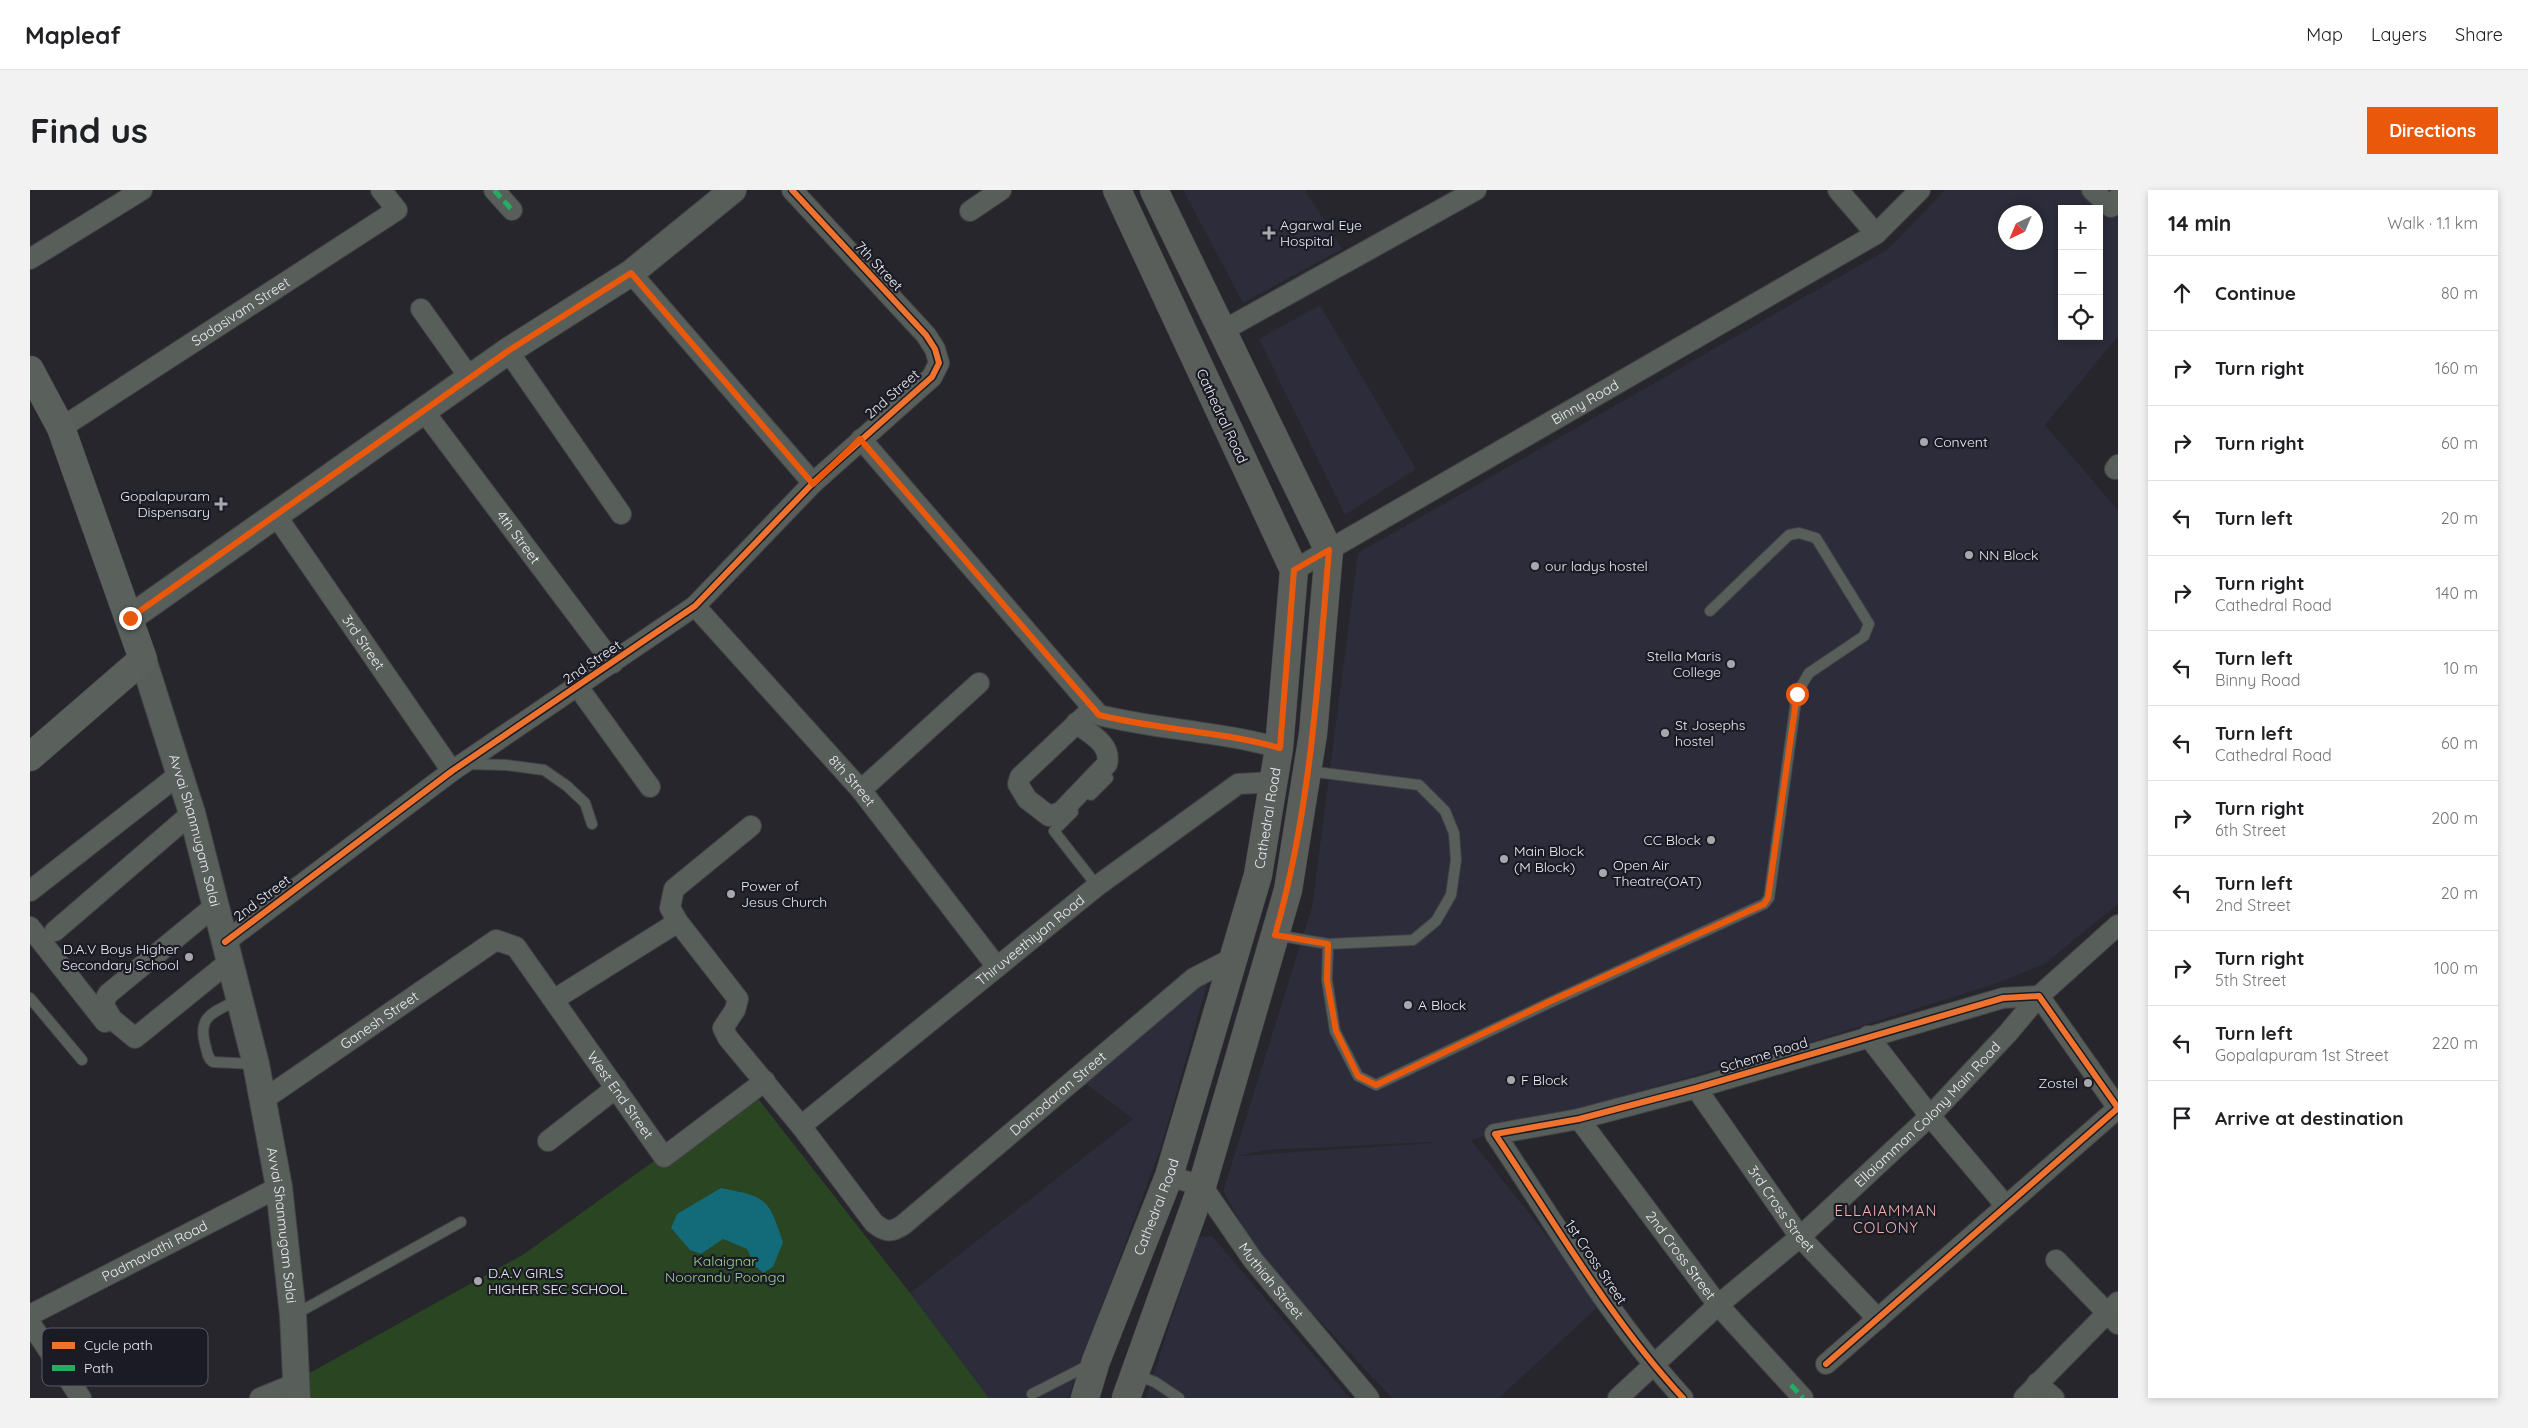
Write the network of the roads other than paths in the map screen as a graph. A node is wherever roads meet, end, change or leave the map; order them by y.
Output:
1 (142, 190) edge
2 (494, 190) edge
3 (733, 190) edge
4 (792, 190) edge
5 (1001, 190) edge
6 (1117, 190) edge
7 (1154, 190) edge
8 (1476, 190) edge
9 (1838, 190) edge
10 (1920, 190) edge
11 (2092, 190) edge
12 (387, 192) edge
13 (2118, 198) edge
14 (512, 210) dead end
15 (970, 211) dead end
16 (1876, 234) junction
17 (30, 259) edge
18 (631, 273) junction
19 (420, 310) dead end
20 (1222, 331) junction
21 (508, 351) junction
22 (939, 363) joint
23 (470, 378) junction
24 (32, 379) edge
25 (423, 410) junction
26 (61, 428) junction
27 (860, 439) junction
28 (813, 484) junction
29 (275, 514) junction
30 (622, 514) dead end
31 (1329, 550) junction
32 (1294, 570) junction
33 (695, 606) junction
34 (1710, 611) dead end
35 (130, 618) junction
36 (143, 659) junction
37 (613, 663) junction
38 (979, 683) dead end
39 (578, 687) junction
40 (1093, 708) junction
41 (1076, 723) junction
42 (1280, 748) junction
43 (30, 756) edge
44 (457, 768) junction
45 (1308, 771) junction
46 (181, 773) junction
47 (1108, 778) dead end
48 (1274, 782) junction
49 (650, 787) dead end
50 (861, 790) junction
51 (192, 813) junction
52 (592, 824) dead end
53 (751, 826) dead end
54 (1097, 886) junction
55 (30, 891) edge
56 (216, 905) junction
57 (678, 922) junction
58 (2118, 925) edge
59 (30, 927) edge
60 (56, 931) dead end
61 (1275, 935) junction
62 (496, 940) joint
63 (1328, 944) junction
64 (227, 952) junction
65 (1233, 958) junction
66 (997, 967) junction
67 (2039, 996) junction
68 (30, 998) edge
69 (239, 999) junction
70 (555, 999) junction
71 (1868, 1036) junction
72 (116, 1038) dead end
73 (82, 1060) dead end
74 (256, 1064) junction
75 (765, 1081) junction
76 (616, 1088) junction
77 (1696, 1088) junction
78 (263, 1100) junction
79 (2118, 1108) edge
80 (1930, 1116) junction
81 (1578, 1119) junction
82 (801, 1126) junction
83 (1495, 1134) joint
84 (548, 1141) dead end
85 (1169, 1176) junction
86 (1202, 1186) junction
87 (279, 1187) junction
88 (2006, 1206) junction
89 (461, 1222) dead end
90 (1800, 1237) junction
91 (2056, 1260) dead end
92 (1718, 1305) junction
93 (2114, 1313) edge
94 (30, 1315) edge
95 (293, 1315) junction
96 (1878, 1319) junction
97 (30, 1323) edge
98 (42, 1341) edge
99 (1096, 1361) junction
100 (1826, 1364) dead end
101 (1653, 1366) junction
102 (73, 1386) edge
103 (1130, 1386) edge
104 (297, 1391) edge
105 (2031, 1391) edge
106 (1797, 1392) edge
107 (1032, 1394) dead end
108 (81, 1398) edge
109 (260, 1398) edge
110 (1084, 1398) edge
111 (1179, 1398) edge
112 (1369, 1398) edge
113 (1618, 1398) edge
114 (1683, 1398) edge
115 (2054, 1398) edge

1 - 17 street
2 - 14 street
3 - 18 street
4 - 22 street, 7th Street
5 - 15 street
6 - 32 main road, Cathedral Road
7 - 20 main road
8 - 20 street
9 - 16 street
10 - 16 street, Binny Road
11 - 13 street
12 - 26 street, Sadasivam Street
16 - 31 street, Binny Road
18 - 21 street
18 - 28 street
19 - 23 street
20 - 31 main road
21 - 23 street
21 - 30 street
22 - 27 street, 2nd Street
23 - 25 street
24 - 26 main road, Avvai Shanmugam Salai
25 - 29 street
25 - 37 street, 4th Street
26 - 35 main road, Avvai Shanmugam Salai
27 - 28 street, 2nd Street
27 - 40 street
28 - 33 street, 2nd Street
29 - 35 street
29 - 44 street, 3rd Street
31 - 32 street, Binny Road
31 - 45 main road
32 - 42 main road, Cathedral Road
33 - 37 street, 2nd Street
33 - 50 street, 8th Street
34 - 63 lane
35 - 36 main road, Avvai Shanmugam Salai
36 - 43 main road
36 - 46 street, Avvai Shanmugam Salai
37 - 39 street, 2nd Street
38 - 50 street
39 - 44 street, 2nd Street
39 - 49 street
40 - 41 street
40 - 42 street
41 - 41 street
42 - 48 main road, Cathedral Road
44 - 52 lane
44 - 64 street, 2nd Street
45 - 61 main road
45 - 63 lane
46 - 51 street, Avvai Shanmugam Salai
46 - 55 street
47 - 54 lane
48 - 54 street, Thiruveethiyan Road
48 - 65 main road, Cathedral Road
50 - 66 street, 8th Street
51 - 56 street, Avvai Shanmugam Salai
51 - 60 street
53 - 57 street
54 - 66 street, Thiruveethiyan Road
56 - 64 street, Avvai Shanmugam Salai
56 - 64 street, 2nd Street
57 - 70 street
57 - 75 street
58 - 67 street, Ellaiamman Colony Main Road
59 - 72 street
61 - 63 lane
61 - 86 main road
62 - 70 street, West End Street
62 - 78 street, Ganesh Street
64 - 69 street, Avvai Shanmugam Salai
65 - 82 street, Damodaran Street
65 - 85 main road, Cathedral Road
66 - 82 street, Thiruveethiyan Road
67 - 71 street, Scheme Road
67 - 79 street
67 - 80 street, Ellaiamman Colony Main Road
68 - 73 lane
69 - 74 street, Avvai Shanmugam Salai
69 - 74 lane
70 - 76 street, West End Street
71 - 77 street, Scheme Road
71 - 80 street
74 - 78 street, Avvai Shanmugam Salai
75 - 76 street, West End Street
75 - 82 street
76 - 84 street
77 - 81 street, Scheme Road
77 - 90 street, 3rd Cross Street
78 - 87 street, Avvai Shanmugam Salai
79 - 88 street
80 - 88 street
80 - 90 street, Ellaiamman Colony Main Road
81 - 83 street, Scheme Road
81 - 92 street, 2nd Cross Street
83 - 101 street, 1st Cross Street
85 - 86 street
85 - 99 main road, Cathedral Road
86 - 103 main road
86 - 112 street, Muthiah Street
87 - 94 street, Padmavathi Road
87 - 95 street, Avvai Shanmugam Salai
88 - 96 street
89 - 95 lane
90 - 92 street, Ellaiamman Colony Main Road
90 - 96 street, 3rd Cross Street
91 - 93 street
92 - 101 street, Ellaiamman Colony Main Road
92 - 106 street, 2nd Cross Street
93 - 105 street
95 - 104 street, Avvai Shanmugam Salai
96 - 100 street
97 - 98 street
99 - 107 lane
99 - 110 main road, Cathedral Road
101 - 113 street, Ellaiamman Colony Main Road
101 - 114 street, 1st Cross Street
102 - 108 street
103 - 111 lane
104 - 109 street
105 - 115 street

